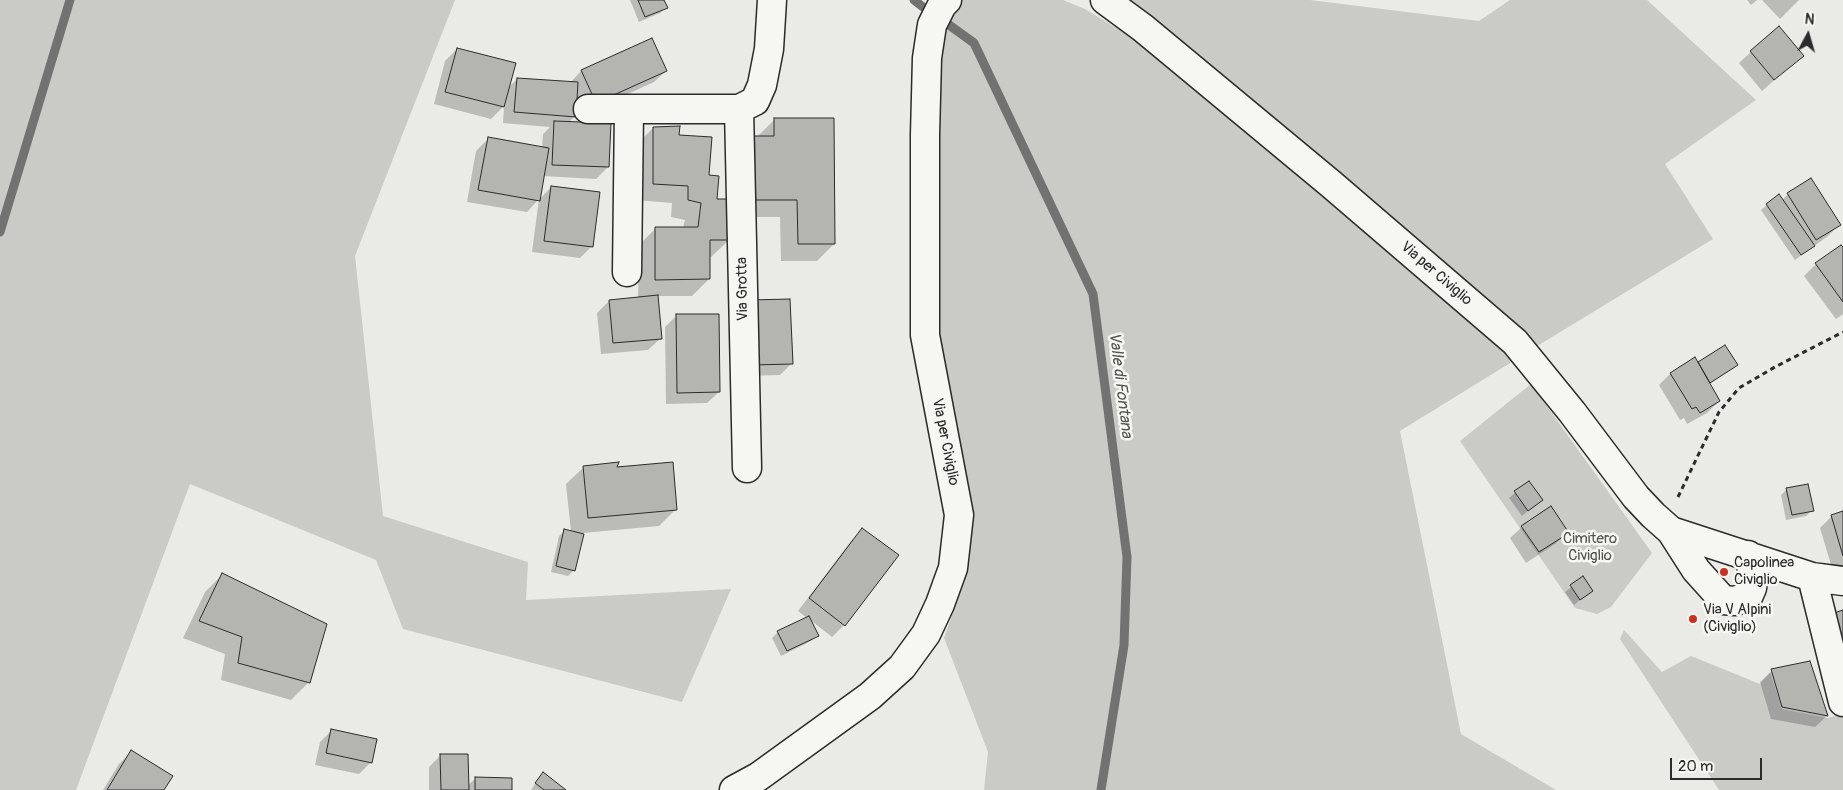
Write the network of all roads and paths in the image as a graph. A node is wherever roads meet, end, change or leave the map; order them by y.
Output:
1 (772, 0) edge
2 (947, 0) edge
3 (1105, 0) edge
4 (588, 109) dead end
5 (629, 109) junction
6 (739, 109) junction
7 (627, 272) dead end
8 (1843, 332) edge
9 (747, 468) dead end
10 (1676, 500) dead end
11 (1671, 531) junction
12 (1748, 555) junction
13 (1812, 577) junction
14 (1843, 581) edge
15 (1843, 702) edge
16 (734, 790) edge

1 - 6 street
2 - 16 street, Via per Civiglio
3 - 11 street, Via per Civiglio
4 - 5 street
5 - 6 street
5 - 7 street
6 - 9 street, Via Grotta
8 - 10 path
11 - 12 street, Via per Civiglio
11 - 12 street
12 - 13 street, Via per Civiglio
13 - 14 street, Via per Civiglio
13 - 15 street

